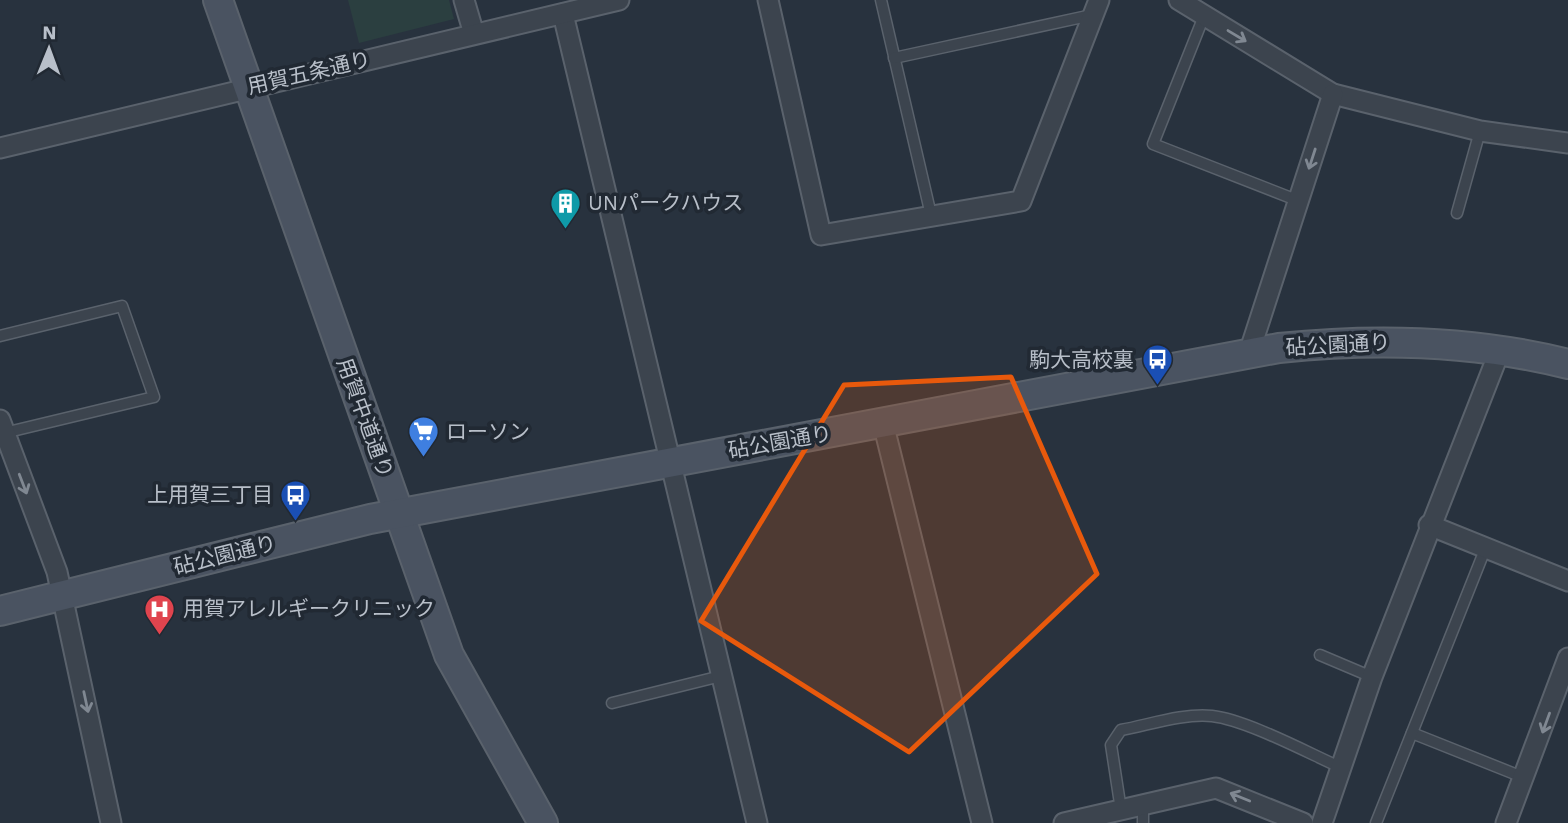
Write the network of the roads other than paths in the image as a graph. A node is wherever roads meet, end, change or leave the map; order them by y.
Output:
1 (218, 0) edge
2 (464, 0) edge
3 (619, 0) edge
4 (768, 0) edge
5 (881, 0) edge
6 (1179, 0) edge
7 (1096, 7) edge
8 (564, 14) junction
9 (1205, 16) junction
10 (474, 34) junction
11 (894, 58) junction
12 (248, 88) junction
13 (1333, 94) junction
14 (1480, 131) junction
15 (1568, 143) edge
16 (0, 148) edge
17 (1299, 201) junction
18 (1457, 212) dead end
19 (931, 215) junction
20 (0, 336) edge
21 (1500, 350) junction
22 (1249, 353) junction
23 (1568, 364) edge
24 (883, 423) junction
25 (2, 426) edge
26 (671, 462) junction
27 (398, 514) junction
28 (1429, 525) junction
29 (1487, 547) junction
30 (1568, 581) edge
31 (63, 594) junction
32 (0, 611) edge
33 (1320, 655) dead end
34 (1568, 658) edge
35 (721, 676) junction
36 (1372, 677) junction
37 (612, 703) dead end
38 (1412, 733) junction
39 (1342, 769) junction
40 (1525, 778) junction
41 (1121, 810) junction
42 (1143, 814) edge
43 (111, 823) edge
44 (542, 823) edge
45 (757, 823) edge
46 (982, 823) edge
47 (1064, 823) edge
48 (1303, 823) edge
49 (1322, 823) edge
50 (1376, 823) edge
51 (1506, 823) edge

1 - 12 street, 用賀中道通り
2 - 10 street
3 - 8 street, 用賀五条通り
4 - 19 street
5 - 11 lane
6 - 9 street
7 - 11 lane
7 - 19 street
8 - 10 street, 用賀五条通り
8 - 26 street
9 -> 13 street
9 - 17 lane
10 - 12 street, 用賀五条通り
11 - 19 lane
12 - 16 street, 用賀五条通り
12 - 27 street, 用賀中道通り
13 - 14 street
13 -> 17 street
14 - 15 street
14 - 18 lane
17 - 22 street
20 - 25 lane
21 - 22 street, 砧公園通り
21 - 23 street, 砧公園通り
21 - 28 street
22 - 24 street, 砧公園通り
24 - 26 street, 砧公園通り
24 - 46 street
25 -> 31 street
26 - 27 street, 砧公園通り
26 - 35 street
27 - 31 street, 砧公園通り
27 - 44 street, 用賀中道通り
28 - 29 street
28 - 36 street
29 - 30 street
29 - 38 lane
31 - 32 street, 砧公園通り
31 -> 43 street
33 - 36 lane
34 -> 40 street
35 - 37 lane
35 - 45 street
36 - 39 street
38 - 40 lane
38 - 50 lane
39 - 41 lane
39 - 49 street
40 - 51 street
41 - 42 street
41 - 47 street
48 -> 42 street

